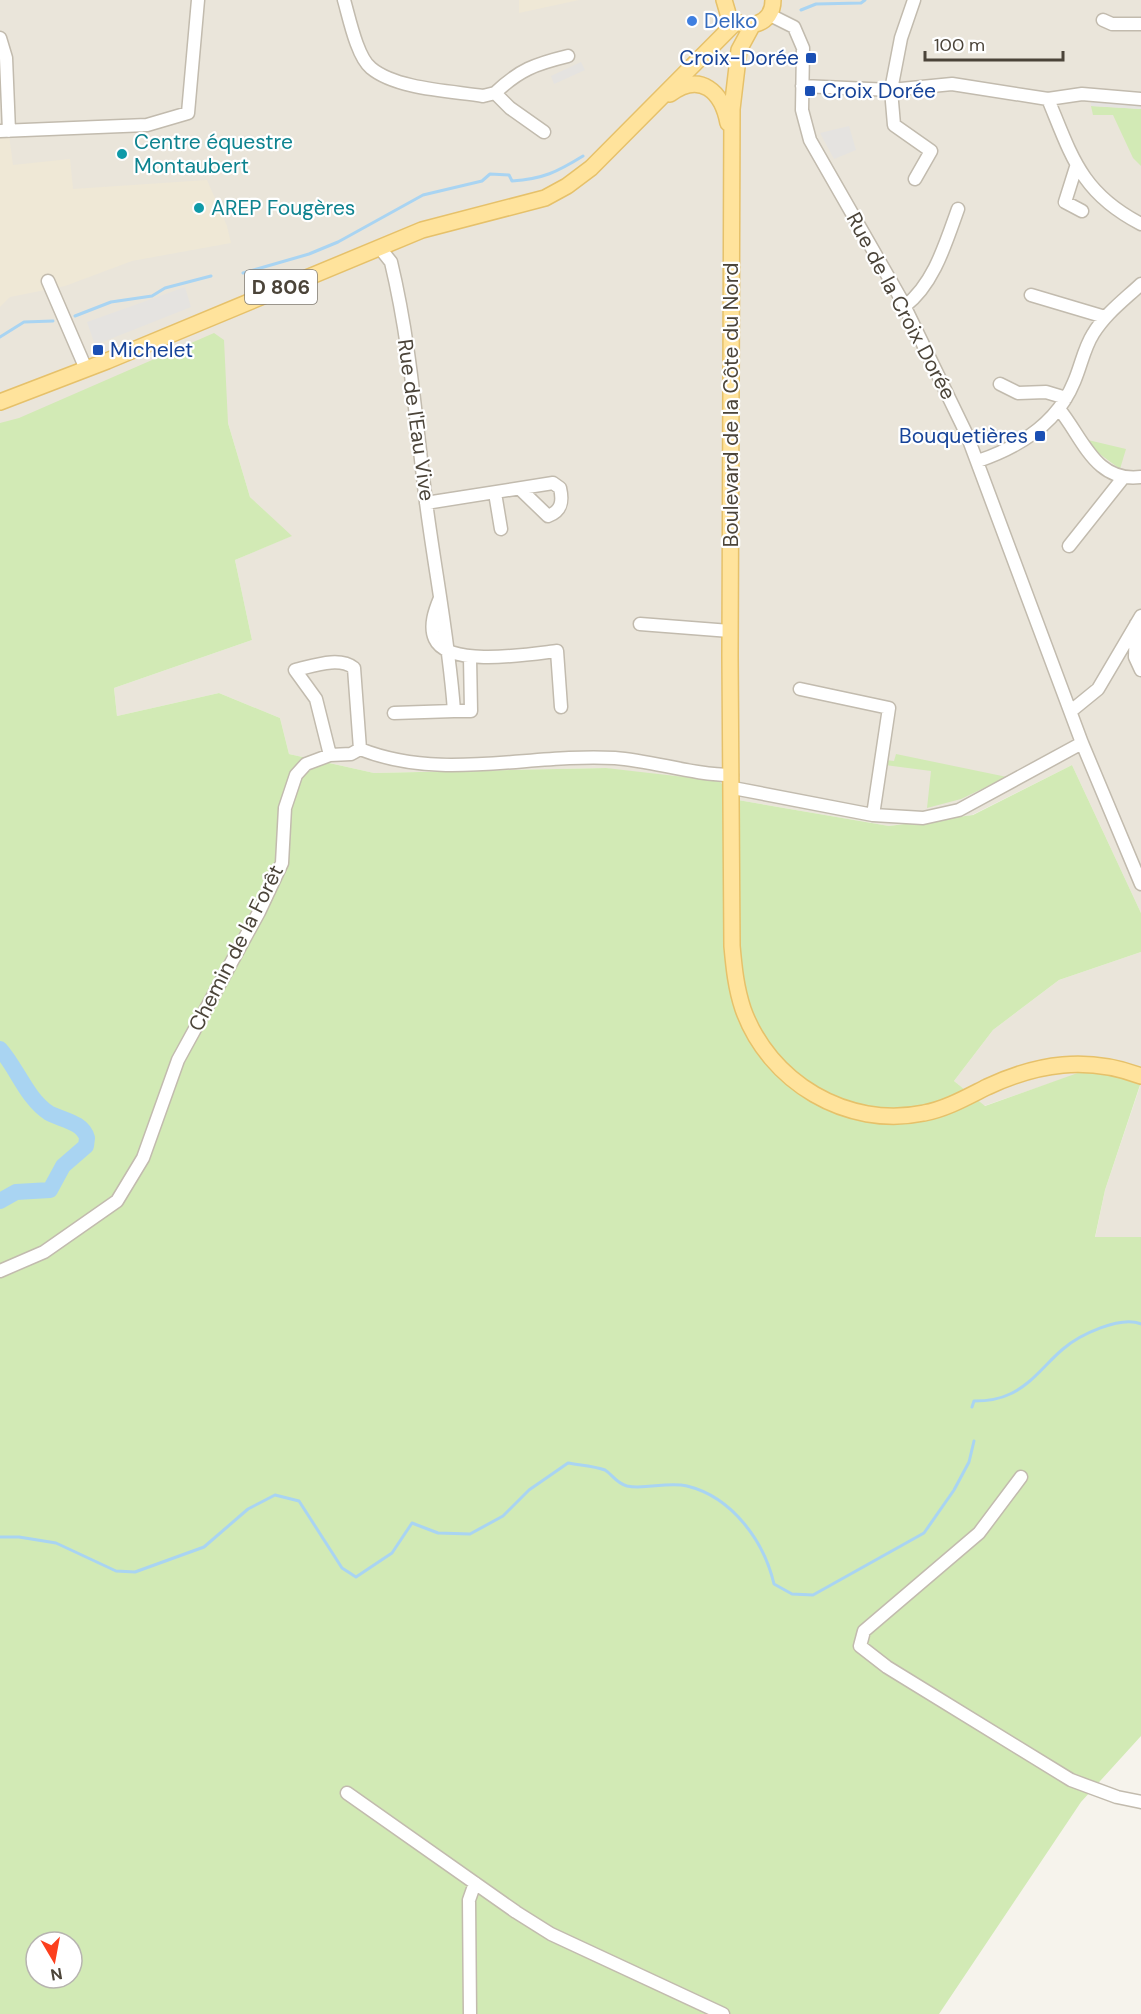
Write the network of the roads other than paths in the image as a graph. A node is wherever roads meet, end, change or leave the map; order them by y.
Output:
1 (198, 0) edge
2 (344, 0) edge
3 (724, 0) edge
4 (915, 0) edge
5 (771, 7) edge
6 (1103, 20) dead end
7 (735, 22) junction
8 (1141, 24) edge
9 (752, 26) junction
10 (0, 38) edge
11 (568, 56) dead end
12 (802, 86) junction
13 (891, 90) junction
14 (495, 93) junction
15 (1048, 99) junction
16 (1141, 99) edge
17 (5, 131) edge
18 (544, 132) dead end
19 (732, 143) junction
20 (604, 155) junction
21 (1076, 167) junction
22 (915, 179) dead end
23 (958, 209) dead end
24 (1082, 212) dead end
25 (1141, 224) edge
26 (379, 247) junction
27 (48, 281) dead end
28 (1141, 284) edge
29 (1031, 295) dead end
30 (905, 306) junction
31 (1105, 317) junction
32 (86, 369) junction
33 (1000, 384) dead end
34 (0, 402) edge
35 (1062, 404) junction
36 (978, 461) junction
37 (1141, 477) edge
38 (1123, 478) junction
39 (520, 489) dead end
40 (495, 493) junction
41 (426, 503) junction
42 (501, 528) dead end
43 (1069, 546) dead end
44 (1139, 619) edge
45 (640, 624) dead end
46 (730, 631) junction
47 (450, 653) junction
48 (470, 657) junction
49 (1141, 670) edge
50 (800, 689) dead end
51 (561, 707) dead end
52 (454, 711) junction
53 (1071, 711) junction
54 (394, 713) dead end
55 (1082, 743) junction
56 (360, 749) junction
57 (330, 755) junction
58 (733, 781) junction
59 (873, 815) junction
60 (1141, 884) edge
61 (1141, 1076) edge
62 (0, 1271) edge
63 (1021, 1477) dead end
64 (347, 1793) dead end
65 (1141, 1802) edge
66 (476, 1883) junction
67 (470, 2014) edge
68 (723, 2014) edge

1 - 17 street
2 - 14 street
3 - 7 main road
4 - 13 street
5 - 9 main road
5 - 12 street, Rue de la Croix Dorée
6 - 8 street
7 - 9 main road
7 - 20 main road, D 806
9 - 19 main road, Boulevard de la Côte du Nord
10 - 17 street
11 - 14 street
12 - 13 street
12 - 30 street, Rue de la Croix Dorée
13 - 15 street
13 - 22 street
14 - 18 street
15 - 16 street
15 - 21 street
19 - 20 main road
19 - 46 main road, Boulevard de la Côte du Nord
20 - 26 main road, D 806
21 - 24 street
21 - 25 street
23 - 30 street
26 - 32 main road, D 806
26 - 41 street, Rue de l'Eau Vive
27 - 32 street
28 - 31 street
29 - 31 street
30 - 36 street, Rue de la Croix Dorée
31 - 35 street
32 - 34 main road, D 806
33 - 35 street
35 - 36 street
35 - 38 street
36 - 53 street, Rue de la Croix Dorée
37 - 38 street
38 - 43 street
39 - 40 street
40 - 41 street
40 - 42 street
41 - 47 street, Rue de l'Eau Vive
44 - 49 street
44 - 53 street
45 - 46 street
46 - 58 main road, Boulevard de la Côte du Nord
47 - 48 street
47 - 52 street, Rue de l'Eau Vive
48 - 51 street
48 - 52 street
50 - 59 street
52 - 54 street
53 - 55 street, Rue de la Croix Dorée
55 - 59 street, Chemin de la Forêt
55 - 60 street, Rue de la Croix Dorée
56 - 57 street, Chemin de la Forêt
56 - 57 street
56 - 58 street, Chemin de la Forêt
57 - 62 street, Chemin de la Forêt
58 - 59 street, Chemin de la Forêt
58 - 61 main road, Boulevard de la Côte du Nord
63 - 65 street
64 - 66 street
66 - 67 street
66 - 68 street

